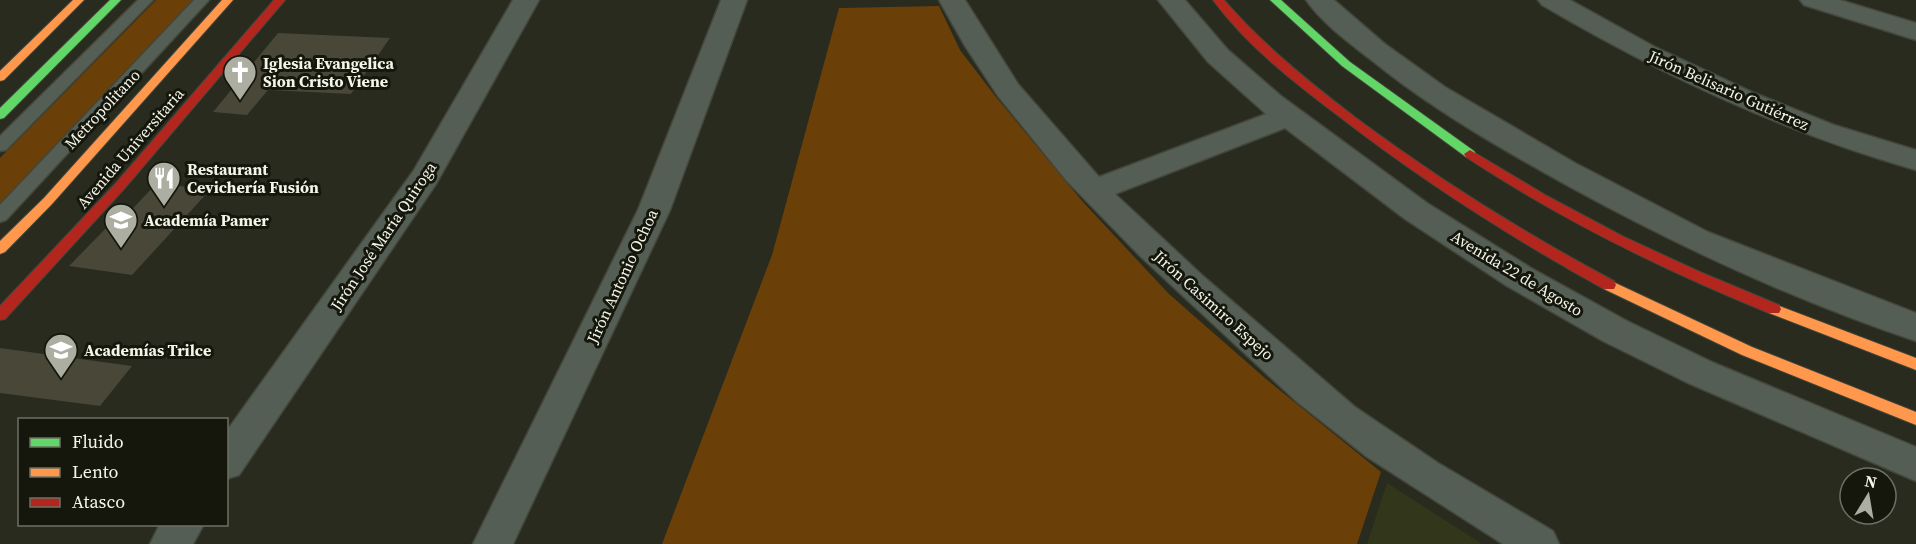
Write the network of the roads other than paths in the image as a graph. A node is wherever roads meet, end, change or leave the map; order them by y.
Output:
1 (80, 0) edge
2 (116, 0) edge
3 (146, 0) edge
4 (202, 0) edge
5 (228, 0) edge
6 (280, 0) edge
7 (526, 0) edge
8 (734, 0) edge
9 (952, 0) edge
10 (1171, 0) edge
11 (1218, 0) edge
12 (1275, 0) edge
13 (1319, 0) edge
14 (1551, 0) edge
15 (1813, 0) edge
16 (1916, 32) edge
17 (0, 77) edge
18 (0, 115) edge
19 (1288, 116) junction
20 (0, 146) edge
21 (1916, 160) edge
22 (1094, 189) junction
23 (0, 216) edge
24 (0, 249) edge
25 (0, 315) edge
26 (1916, 327) edge
27 (1916, 364) edge
28 (1916, 420) edge
29 (228, 460) edge
30 (1916, 464) edge
31 (183, 526) edge
32 (170, 544) edge
33 (493, 544) edge
34 (1539, 544) edge

1 - 17 main road
2 - 18 main road
3 - 20 lane
4 - 23 lane, Metropolitano
5 - 24 main road, Avenida Universitaria
6 - 25 main road, Avenida Universitaria
7 - 29 street, Jirón José María Quiroga
8 - 33 street, Jirón Antonio Ochoa
9 - 22 street, Jirón Casimiro Espejo
10 - 19 street, Avenida 22 de Agosto
11 - 28 main road
12 - 27 main road
13 - 26 street
14 - 21 street, Jirón Belisario Gutiérrez
15 - 16 street
19 - 22 street
19 - 30 street, Avenida 22 de Agosto
22 - 34 street, Jirón Casimiro Espejo
31 - 32 street

